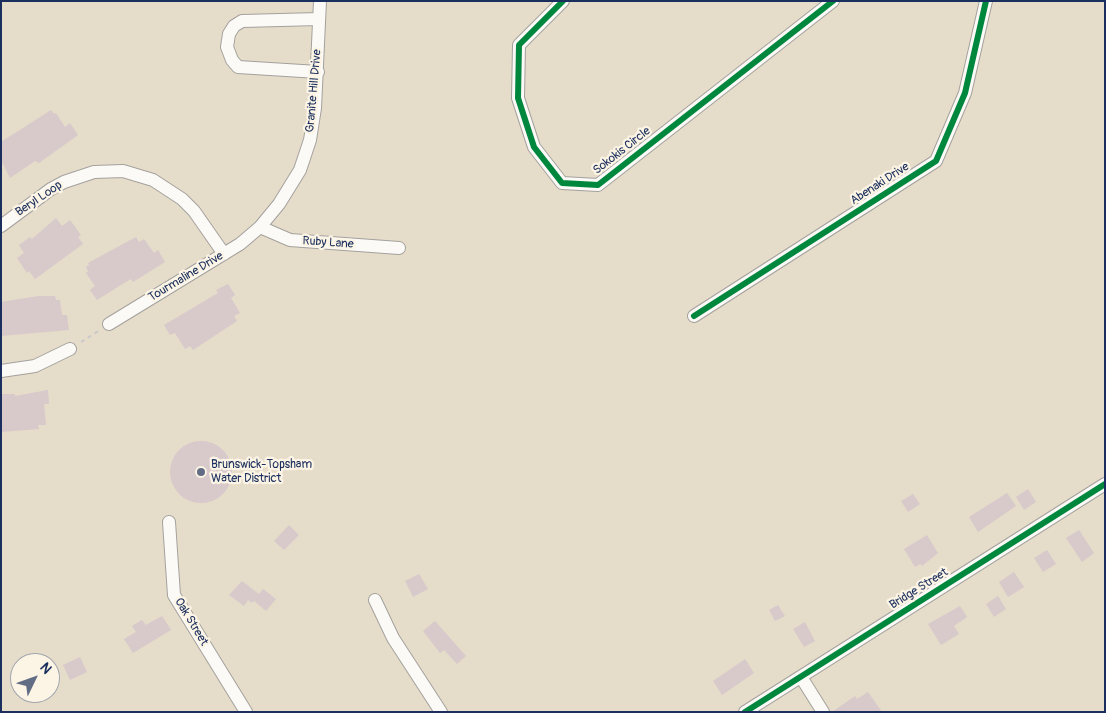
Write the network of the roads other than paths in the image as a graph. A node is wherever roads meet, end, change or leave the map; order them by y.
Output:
1 (320, 1) edge
2 (563, 1) edge
3 (833, 1) edge
4 (986, 1) edge
5 (319, 19) junction
6 (318, 72) junction
7 (1, 226) edge
8 (260, 227) junction
9 (399, 248) dead end
10 (224, 254) junction
11 (694, 316) dead end
12 (109, 324) road end
13 (70, 348) road end
14 (1, 371) edge
15 (1105, 484) edge
16 (169, 522) dead end
17 (375, 600) dead end
18 (801, 677) junction
19 (246, 712) edge
20 (441, 712) edge
21 (745, 712) edge
22 (823, 712) edge

1 - 5 street, Granite Hill Drive
2 - 3 street, Sokokis Circle
4 - 11 street, Abenaki Drive
5 - 6 street, Granite Hill Drive
5 - 6 street
6 - 8 street, Granite Hill Drive
7 - 10 street, Beryl Loop
8 - 9 street, Ruby Lane
8 - 10 street, Tourmaline Drive
10 - 12 street, Tourmaline Drive
13 - 14 street
15 - 18 street, Bridge Street
16 - 19 street, Oak Street
17 - 20 street
18 - 21 street, Bridge Street
18 - 22 street

